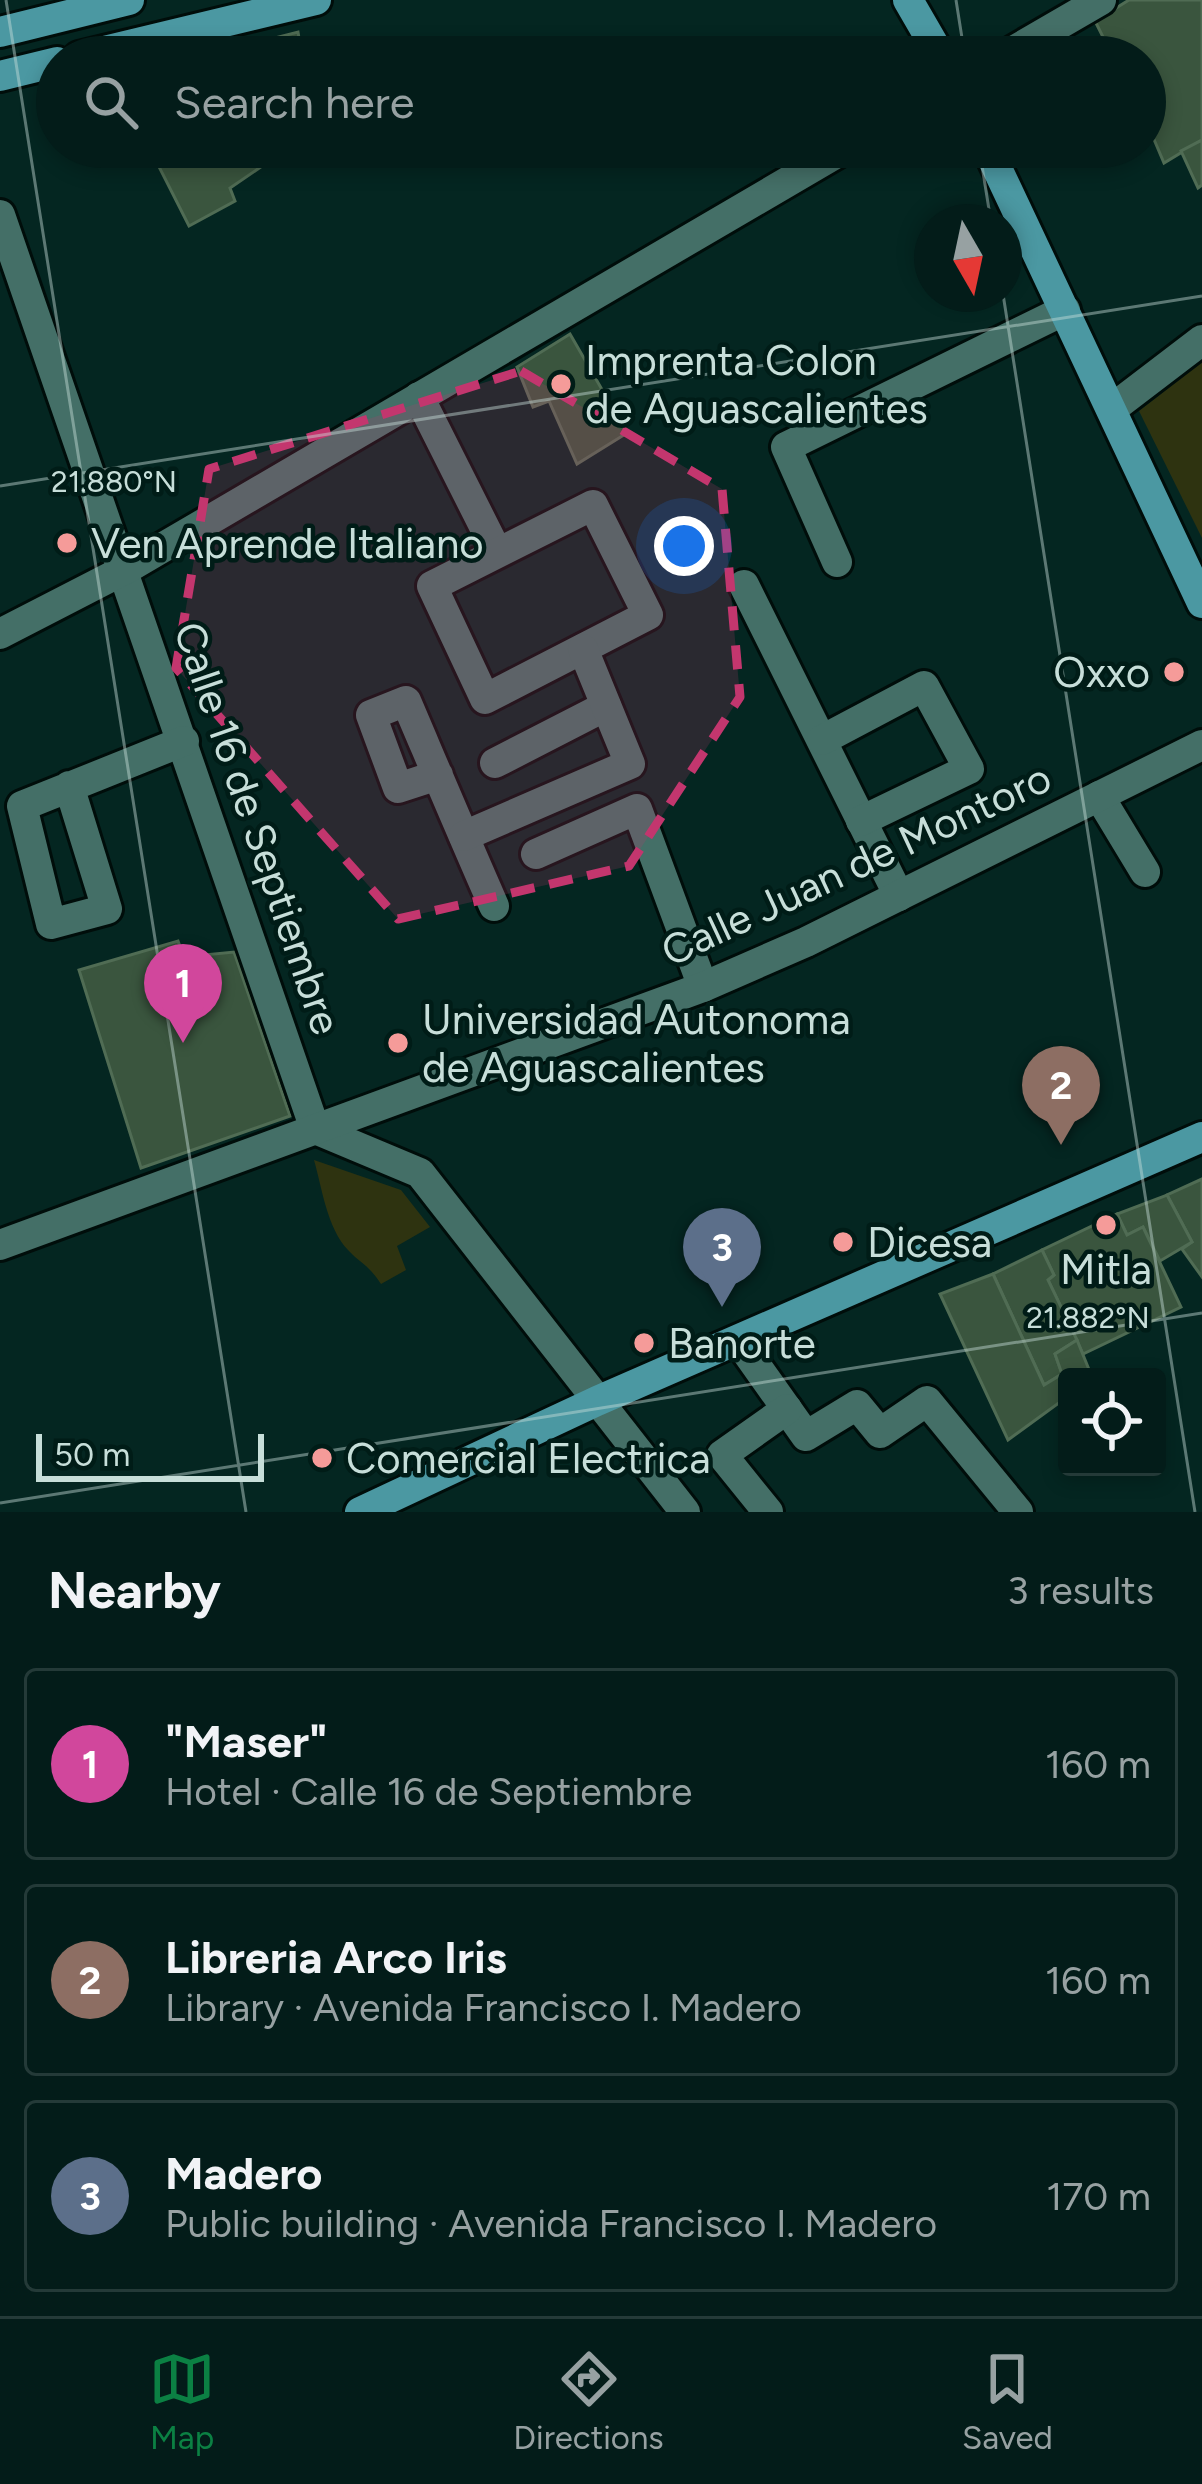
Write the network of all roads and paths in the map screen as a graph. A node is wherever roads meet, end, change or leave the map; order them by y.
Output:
1 (129, 0) edge
2 (316, 0) edge
3 (908, 0) edge
4 (1101, 0) edge
5 (0, 32) edge
6 (166, 36) edge
7 (929, 36) edge
8 (1039, 36) edge
9 (36, 67) edge
10 (0, 76) edge
11 (811, 168) edge
12 (997, 168) edge
13 (0, 215) edge
14 (1065, 310) junction
15 (1202, 340) edge
16 (419, 397) junction
17 (1113, 408) junction
18 (497, 552) junction
19 (837, 562) dead end
20 (126, 569) junction
21 (744, 585) dead end
22 (1202, 603) edge
23 (0, 634) edge
24 (583, 649) junction
25 (606, 706) junction
26 (822, 740) junction
27 (184, 741) junction
28 (1202, 745) edge
29 (495, 763) dead end
30 (438, 775) dead end
31 (69, 786) dead end
32 (1099, 796) junction
33 (861, 820) junction
34 (464, 836) junction
35 (536, 854) dead end
36 (1145, 872) dead end
37 (899, 896) junction
38 (494, 906) dead end
39 (703, 987) junction
40 (315, 1130) junction
41 (1202, 1138) edge
42 (0, 1245) edge
43 (738, 1340) junction
44 (597, 1401) junction
45 (787, 1409) junction
46 (360, 1512) edge
47 (685, 1512) edge
48 (768, 1512) edge
49 (1018, 1512) edge

1 - 5 main road
2 - 6 main road
3 - 7 main road
4 - 8 street
9 - 10 main road
11 - 16 street
12 - 14 main road
13 - 20 street, Calle 16 de Septiembre
14 - 17 main road
14 - 19 street
15 - 17 street
16 - 18 street
16 - 20 street
17 - 22 main road
18 - 24 street
18 - 24 street
20 - 23 street
20 - 27 street, Calle 16 de Septiembre
21 - 26 street
24 - 25 street
25 - 29 street
25 - 34 street
26 - 33 street
26 - 33 street
27 - 31 street
27 - 40 street, Calle 16 de Septiembre
28 - 32 street, Calle Juan de Montoro
30 - 34 street
32 - 36 street
32 - 37 street, Calle Juan de Montoro
33 - 37 street
34 - 38 street
35 - 39 street
37 - 39 street, Calle Juan de Montoro
39 - 40 street, Calle Juan de Montoro
40 - 42 street, Calle Juan de Montoro
40 - 44 street
41 - 43 main road
43 - 44 main road
43 - 45 street
44 - 46 main road
44 - 47 street
45 - 48 street
45 - 49 street

